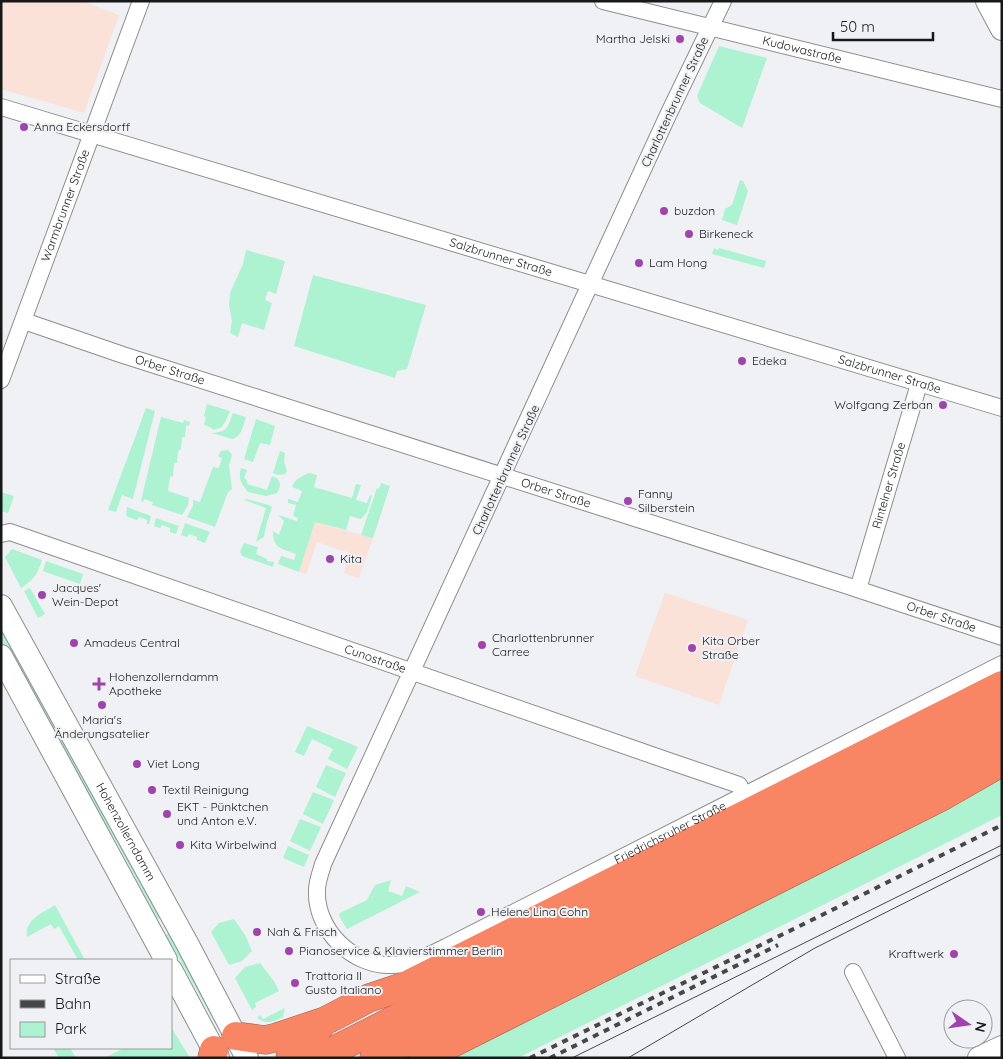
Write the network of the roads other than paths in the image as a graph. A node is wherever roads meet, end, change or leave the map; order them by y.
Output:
1 (140, 1) edge
2 (602, 1) edge
3 (722, 1) edge
4 (987, 1) edge
5 (710, 28) junction
6 (1002, 29) edge
7 (1002, 98) edge
8 (1, 107) edge
9 (92, 135) junction
10 (591, 284) junction
11 (24, 321) junction
12 (1, 380) edge
13 (919, 384) junction
14 (1002, 408) edge
15 (502, 475) junction
16 (1, 534) edge
17 (858, 589) junction
18 (1, 606) edge
19 (1002, 637) edge
20 (1, 656) edge
21 (1002, 664) edge
22 (412, 671) junction
23 (1002, 685) edge
24 (1002, 708) edge
25 (1002, 737) edge
26 (1002, 762) edge
27 (744, 795) junction
28 (336, 940) joint
29 (165, 959) edge
30 (172, 972) edge
31 (854, 972) dead end
32 (325, 1021) junction
33 (1002, 1047) edge
34 (225, 1052) edge
35 (301, 1056) edge
36 (374, 1058) edge
37 (423, 1058) edge
38 (897, 1058) edge
39 (979, 1058) edge

1 - 9 street, Warmbrunner Straße
2 - 5 street, Kudowastraße
3 - 5 street, Charlottenbrunner Straße
4 - 6 main road
5 - 7 street, Kudowastraße
5 - 10 street, Charlottenbrunner Straße
8 - 9 street, Salzbrunner Straße
9 - 10 street, Salzbrunner Straße
9 - 11 street, Warmbrunner Straße
10 - 13 street, Salzbrunner Straße
10 - 15 street, Charlottenbrunner Straße
11 - 12 street, Warmbrunner Straße
11 - 15 street, Orber Straße
13 - 14 street, Salzbrunner Straße
13 - 17 street, Rintelner Straße
15 - 17 street, Orber Straße
15 - 22 street, Charlottenbrunner Straße
16 - 22 street, Cunostraße
17 - 19 street, Orber Straße
18 - 34 main road, Hohenzollerndamm
20 - 29 main road, Hohenzollerndamm
21 - 27 street, Friedrichsruher Straße
22 - 27 street, Cunostraße
22 - 28 street, Charlottenbrunner Straße
23 - 32 highway
24 - 35 highway
25 - 36 highway
26 - 37 highway
27 - 28 street, Friedrichsruher Straße
30 - 34 main road
31 - 38 street
32 - 34 highway
32 - 35 highway
33 - 39 main road

